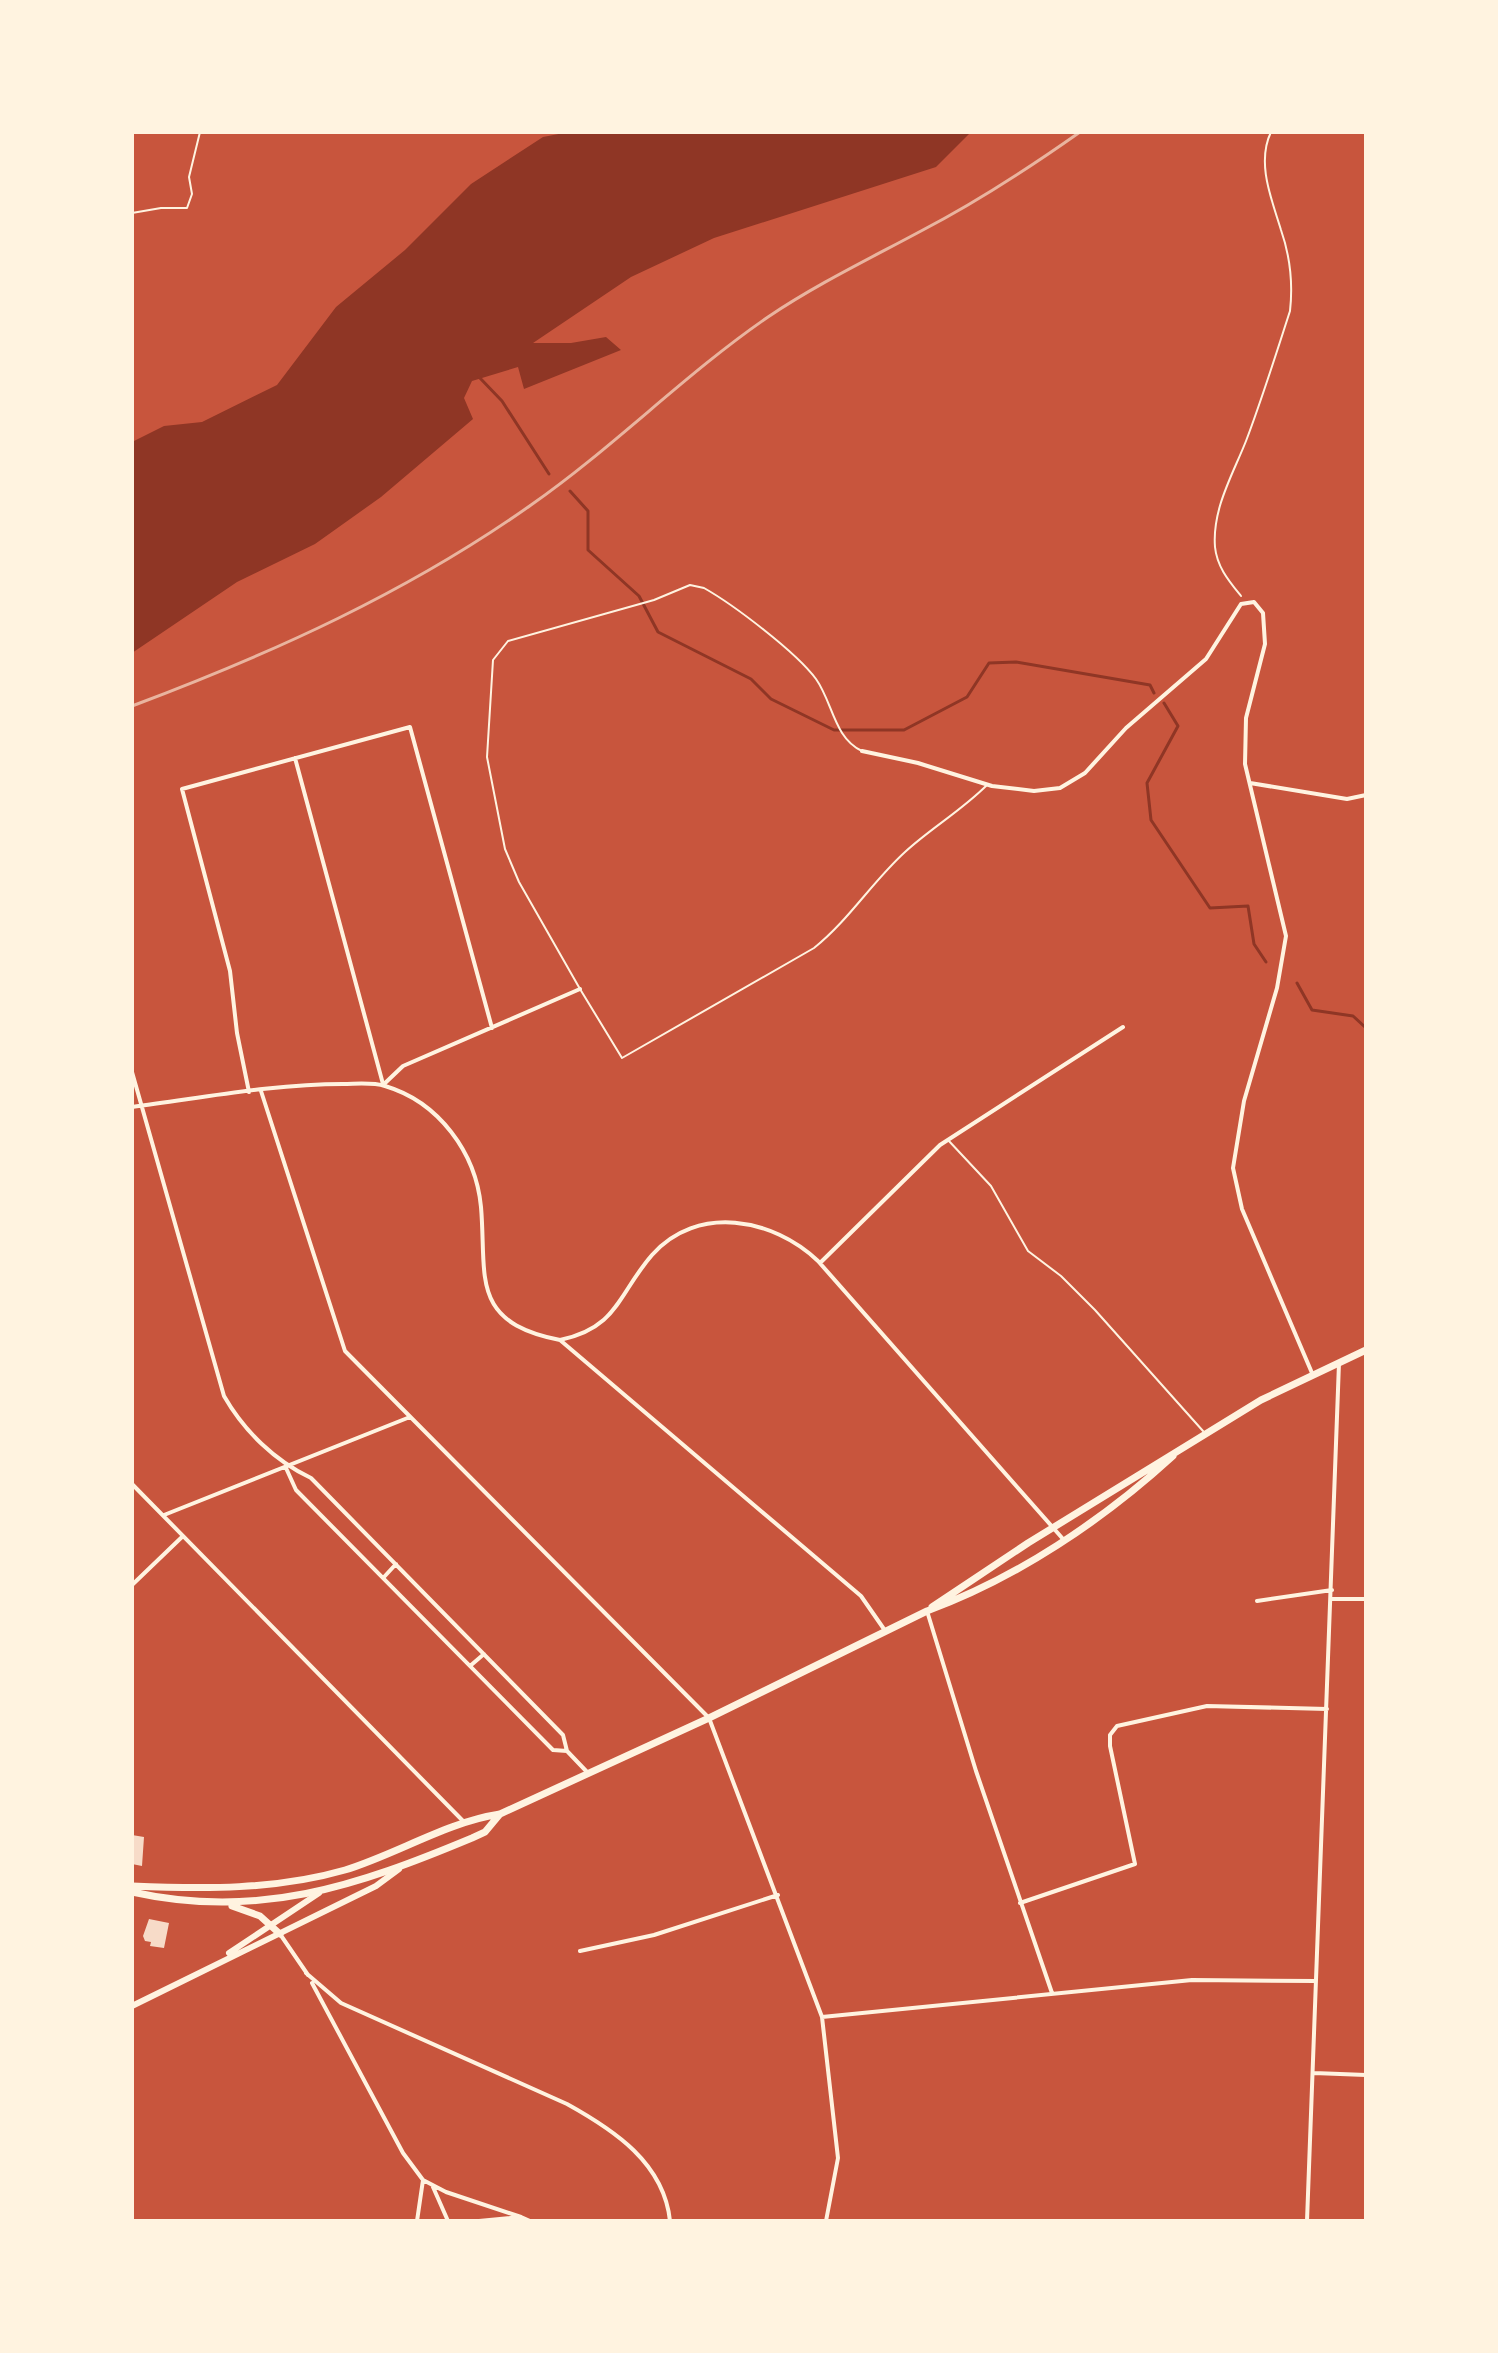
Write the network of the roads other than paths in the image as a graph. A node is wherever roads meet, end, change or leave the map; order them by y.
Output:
1 (862, 751) joint
2 (295, 758) junction
3 (1250, 783) junction
4 (987, 784) junction
5 (1366, 795) edge
6 (580, 989) junction
7 (1123, 1027) dead end
8 (492, 1028) junction
9 (132, 1072) edge
10 (383, 1085) junction
11 (261, 1091) junction
12 (249, 1092) junction
13 (142, 1106) junction
14 (132, 1107) edge
15 (948, 1139) junction
16 (820, 1263) junction
17 (560, 1340) junction
18 (1366, 1350) edge
19 (1339, 1361) junction
20 (1312, 1373) junction
21 (410, 1417) junction
22 (1206, 1435) junction
23 (1173, 1456) junction
24 (285, 1466) junction
25 (132, 1484) edge
26 (162, 1516) junction
27 (1053, 1527) junction
28 (183, 1536) junction
29 (1063, 1539) junction
30 (396, 1564) junction
31 (383, 1578) junction
32 (132, 1585) edge
33 (1332, 1590) junction
34 (1332, 1599) junction
35 (1366, 1599) edge
36 (1257, 1601) dead end
37 (927, 1611) junction
38 (887, 1632) junction
39 (484, 1654) junction
40 (470, 1666) junction
41 (1327, 1709) junction
42 (709, 1718) junction
43 (567, 1751) junction
44 (590, 1775) junction
45 (500, 1814) junction
46 (465, 1823) junction
47 (402, 1867) junction
48 (132, 1886) edge
49 (132, 1892) edge
50 (319, 1893) junction
51 (778, 1895) junction
52 (222, 1903) junction
53 (1020, 1903) junction
54 (271, 1925) junction
55 (280, 1934) junction
56 (580, 1951) dead end
57 (214, 1963) junction
58 (306, 1973) junction
59 (1316, 1981) junction
60 (1052, 1993) junction
61 (132, 2006) edge
62 (822, 2017) junction
63 (1314, 2073) junction
64 (1366, 2075) edge
65 (423, 2180) junction
66 (433, 2186) junction
67 (521, 2217) junction
68 (417, 2221) edge
69 (448, 2221) edge
70 (479, 2221) edge
71 (530, 2221) edge
72 (670, 2221) edge
73 (826, 2221) edge
74 (1307, 2221) edge

1 - 4 street
1 - 6 lane
2 - 8 street
2 - 10 street
2 - 12 street
3 - 4 street
3 - 5 street
3 - 20 street
4 - 6 lane
6 - 8 street
7 - 15 street
8 - 10 street
9 - 13 street
10 - 11 street
10 - 17 street
11 - 12 street
11 - 21 street
12 - 13 street
13 - 14 street
13 - 24 street
15 - 16 street
15 - 22 lane
16 - 17 street
16 - 27 street
17 - 38 street
18 - 19 main road
19 - 20 main road
19 - 33 street
20 - 22 main road
21 - 24 street
21 - 42 street
22 - 23 main road
23 - 27 main road
23 - 29 main road
24 - 26 street
24 - 30 street
24 - 31 street
25 - 26 street
26 - 28 street
27 - 29 street
27 - 37 main road
28 - 32 street
28 - 46 street
29 - 37 main road
30 - 31 street
30 - 39 street
31 - 40 street
33 - 34 street
33 - 36 street
34 - 35 street
34 - 41 street
37 - 38 main road
37 - 53 street
38 - 42 main road
39 - 40 street
39 - 43 street
40 - 43 street
41 - 53 street
41 - 59 street
42 - 44 main road
42 - 51 street
43 - 44 street
44 - 45 main road
45 - 46 main road
45 - 47 main road
46 - 48 main road
47 - 50 main road
47 - 55 main road
49 - 52 main road
50 - 52 main road
50 - 54 main road
51 - 56 street
51 - 62 street
52 - 54 main road
53 - 60 street
54 - 55 main road
54 - 57 main road
55 - 57 main road
55 - 58 street
57 - 61 main road
58 - 65 street
58 - 72 street
59 - 60 street
59 - 63 street
60 - 62 street
62 - 73 street
63 - 64 street
63 - 74 street
65 - 66 street
65 - 68 street
66 - 67 street
66 - 69 street
67 - 70 street
67 - 71 street

